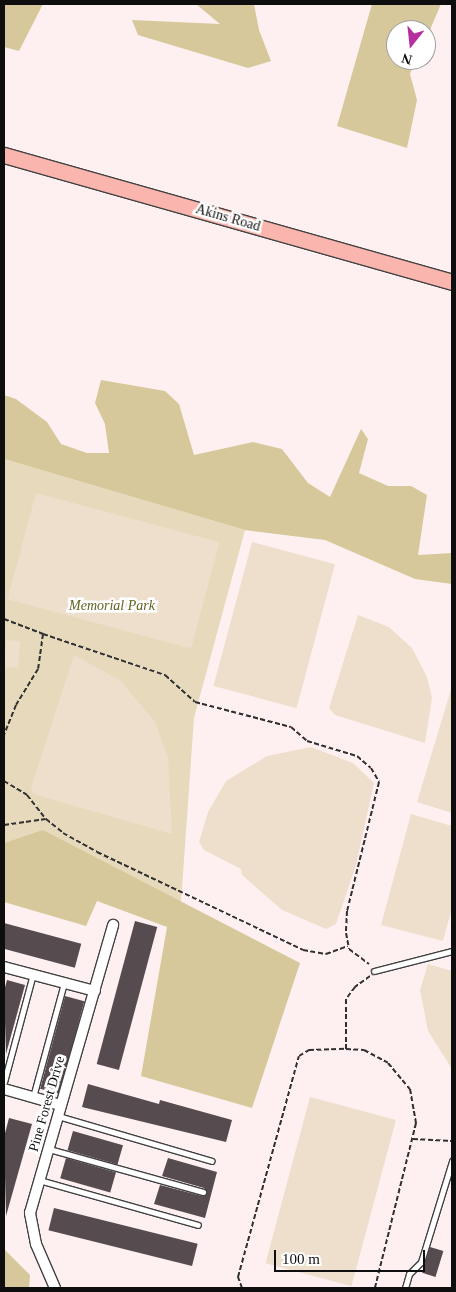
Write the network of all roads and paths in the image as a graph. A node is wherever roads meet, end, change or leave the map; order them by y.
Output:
1 (4, 154) edge
2 (452, 282) edge
3 (4, 619) edge
4 (43, 634) junction
5 (4, 735) edge
6 (4, 781) edge
7 (46, 819) junction
8 (4, 825) edge
9 (114, 925) dead end
10 (348, 946) junction
11 (452, 951) edge
12 (4, 966) edge
13 (374, 971) junction
14 (33, 974) junction
15 (64, 982) junction
16 (96, 991) junction
17 (346, 1049) junction
18 (4, 1082) edge
19 (4, 1089) edge
20 (33, 1098) junction
21 (59, 1110) junction
22 (412, 1139) junction
23 (452, 1141) edge
24 (48, 1149) junction
25 (452, 1160) edge
26 (212, 1161) dead end
27 (39, 1180) junction
28 (203, 1192) dead end
29 (198, 1225) dead end
30 (55, 1288) edge
31 (242, 1288) edge
32 (375, 1288) edge
33 (405, 1288) edge

1 - 2 street, Akins Road
3 - 4 path
4 - 5 path
4 - 10 path
6 - 7 path
7 - 8 path
7 - 10 path
9 - 16 street, Pine Forest Drive
10 - 13 path
11 - 13 lane
12 - 14 street
13 - 17 path
14 - 15 street
14 - 18 lane
15 - 16 street
15 - 20 lane
16 - 21 street, Pine Forest Drive
17 - 22 path
17 - 31 path
19 - 20 street
20 - 21 street
21 - 24 street, Pine Forest Drive
21 - 26 lane
22 - 23 path
22 - 32 path
24 - 27 street, Pine Forest Drive
24 - 28 lane
25 - 33 lane
27 - 29 lane
27 - 30 street, Pine Forest Drive

